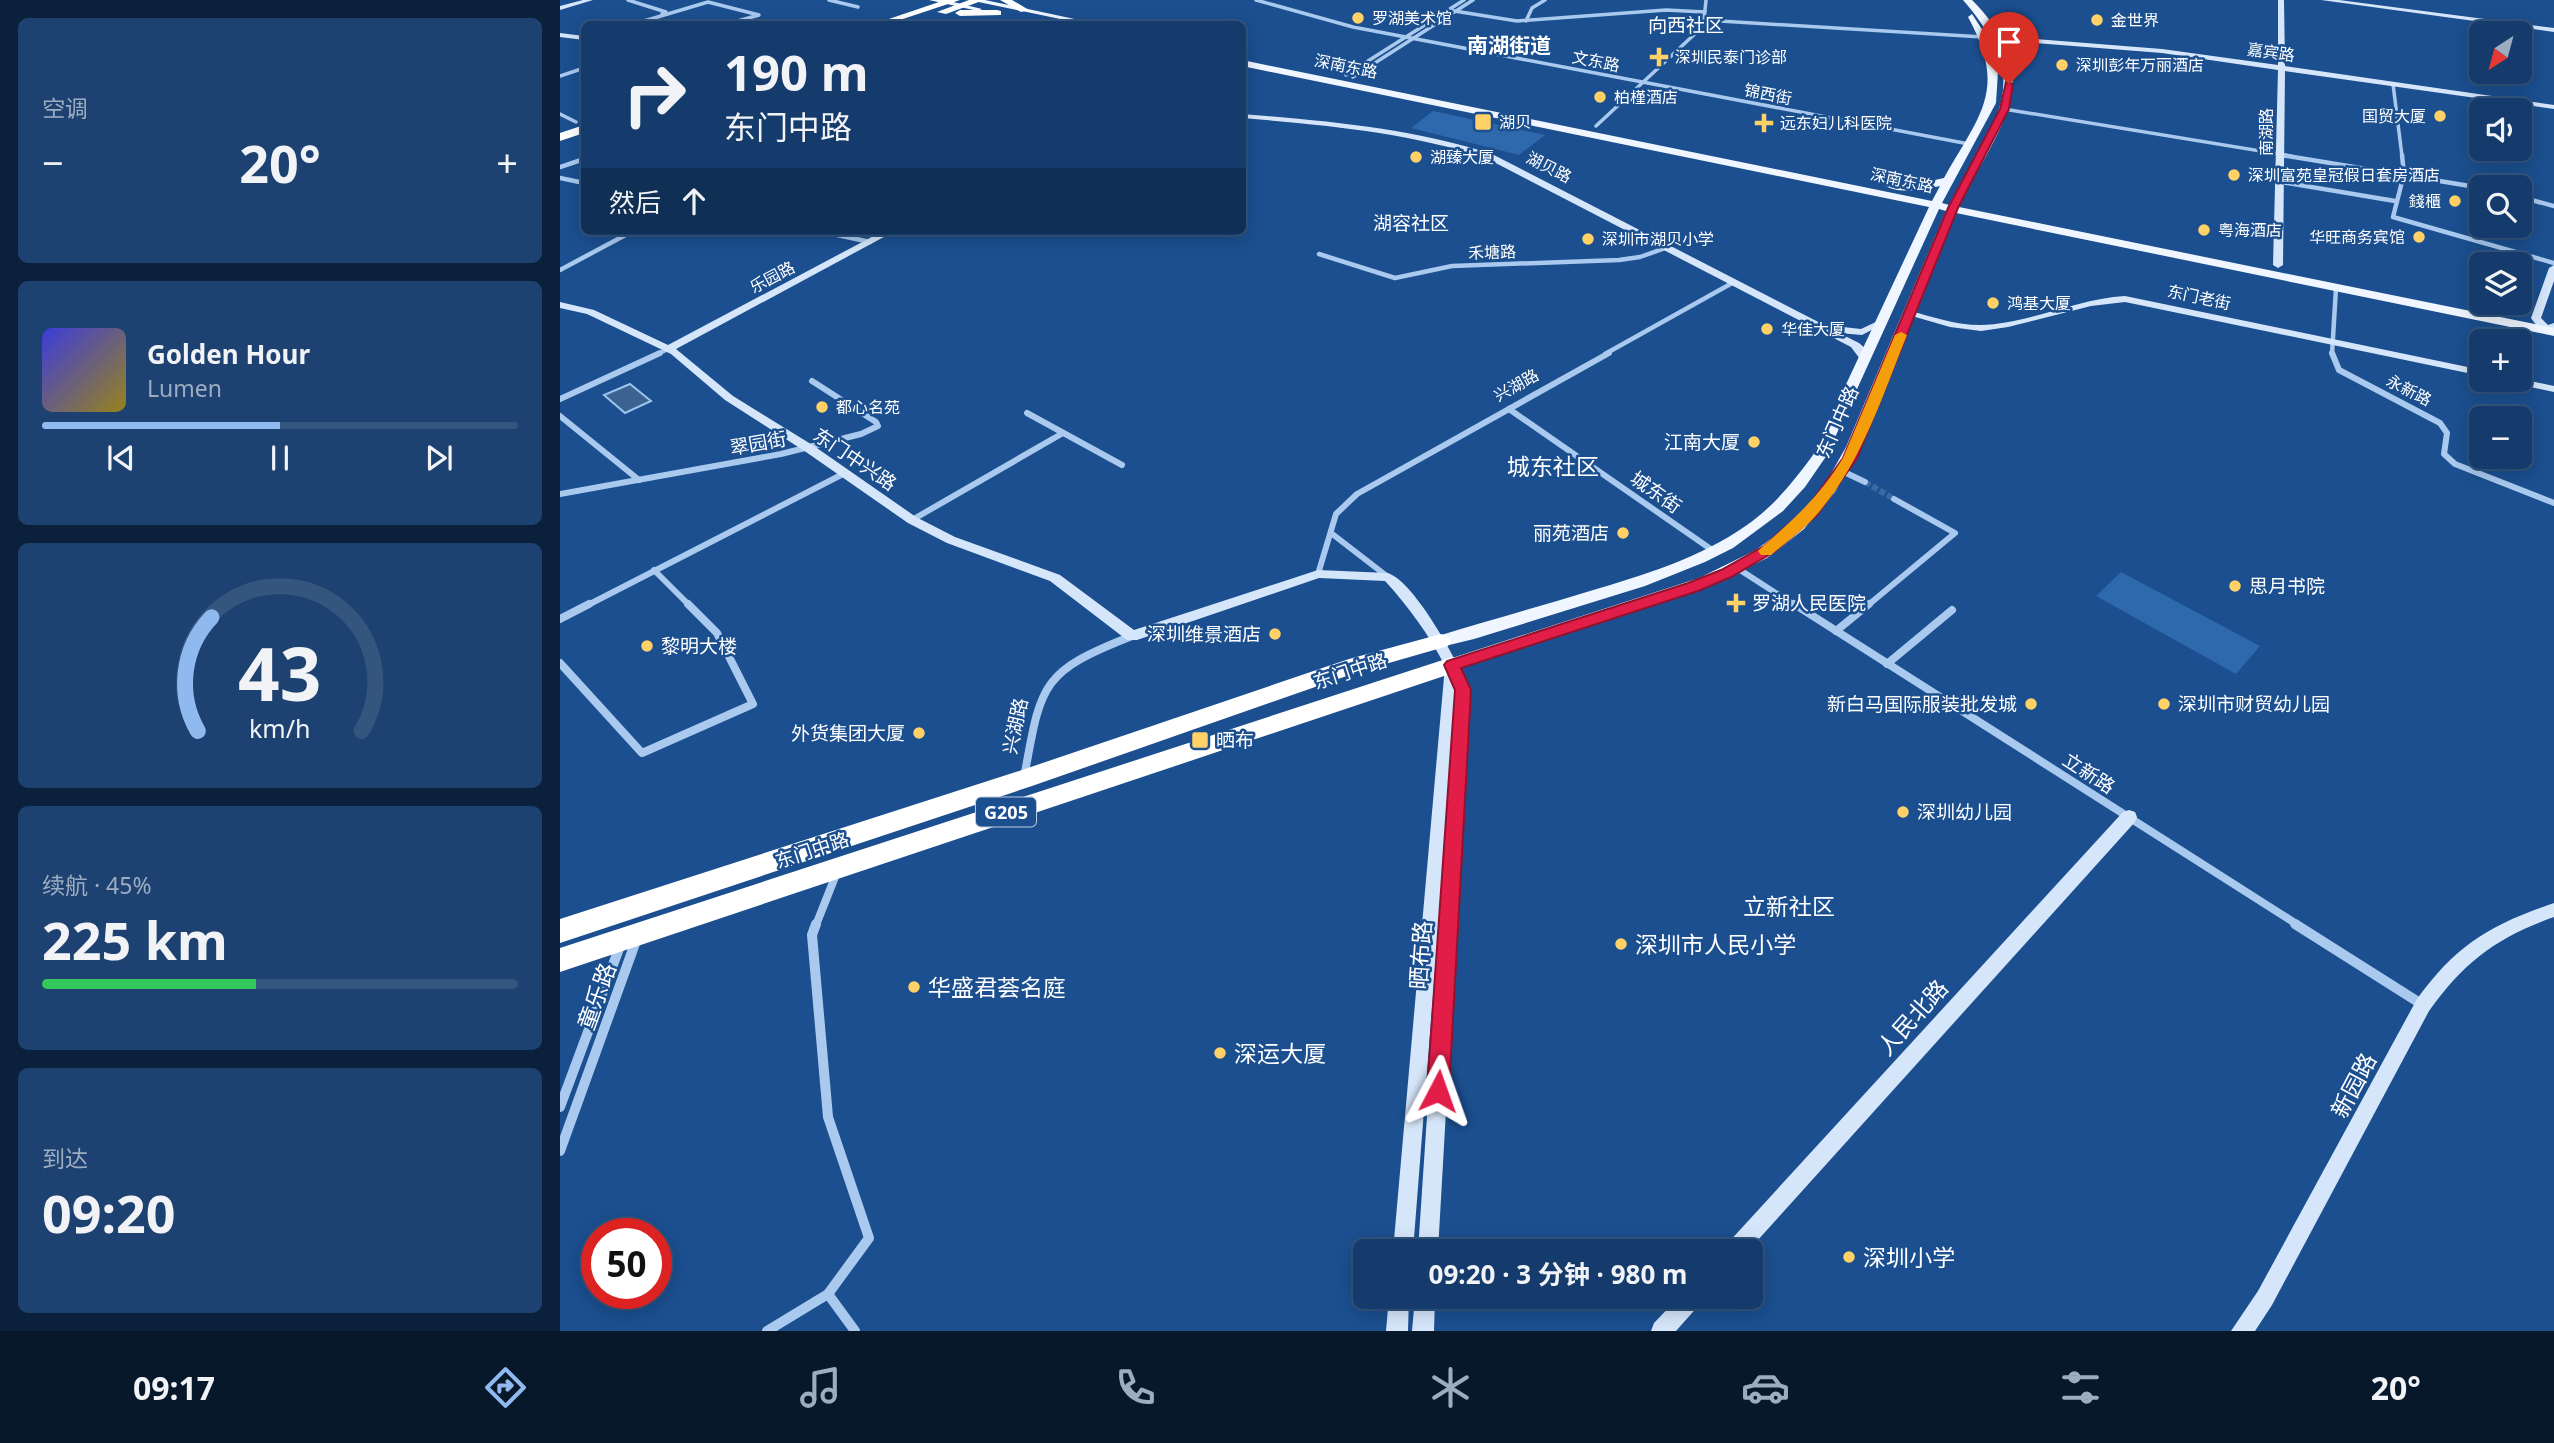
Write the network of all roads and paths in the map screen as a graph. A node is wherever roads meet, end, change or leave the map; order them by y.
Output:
1 (590, 0) edge
2 (628, 0) edge
3 (687, 0) edge
4 (704, 0) edge
5 (829, 0) edge
6 (933, 0) edge
7 (976, 0) edge
8 (1004, 0) edge
9 (1256, 0) edge
10 (1464, 0) edge
11 (1473, 0) edge
12 (1545, 0) edge
13 (1664, 0) edge
14 (1706, 0) edge
15 (1955, 0) edge
16 (1966, 0) edge
17 (2281, 0) edge
18 (2323, 0) edge
19 (914, 1) edge
20 (954, 3) edge
21 (858, 7) dead end
22 (560, 8) edge
23 (1024, 10) junction
24 (1448, 10) junction
25 (1666, 10) junction
26 (1456, 11) junction
27 (1705, 12) junction
28 (997, 13) junction
29 (920, 19) junction
30 (1704, 20) junction
31 (637, 21) edge
32 (644, 21) edge
33 (738, 21) edge
34 (899, 21) edge
35 (901, 21) edge
36 (905, 21) edge
37 (1038, 21) edge
38 (1079, 21) edge
39 (1526, 21) junction
40 (2554, 30) edge
41 (560, 35) edge
42 (581, 37) edge
43 (1407, 37) junction
44 (1983, 37) junction
45 (1414, 38) junction
46 (1996, 38) junction
47 (1246, 55) edge
48 (1246, 64) edge
49 (2281, 65) junction
50 (581, 69) edge
51 (560, 76) edge
52 (1349, 76) junction
53 (1645, 83) junction
54 (2393, 84) junction
55 (2554, 102) edge
56 (2554, 107) edge
57 (2004, 109) junction
58 (560, 114) edge
59 (1246, 116) edge
60 (581, 124) edge
61 (581, 124) edge
62 (581, 125) edge
63 (1596, 126) junction
64 (560, 128) edge
65 (560, 137) edge
66 (1969, 144) junction
67 (2279, 155) junction
68 (581, 160) edge
69 (1739, 164) junction
70 (560, 167) edge
71 (2403, 174) junction
72 (560, 178) edge
73 (1947, 181) junction
74 (581, 182) edge
75 (2280, 182) junction
76 (1889, 185) junction
77 (1965, 185) junction
78 (2469, 186) edge
79 (1937, 200) junction
80 (2532, 200) edge
81 (2395, 201) junction
82 (1955, 204) junction
83 (2554, 206) edge
84 (1992, 211) junction
85 (1928, 218) junction
86 (1946, 225) junction
87 (626, 235) edge
88 (837, 235) edge
89 (883, 235) edge
90 (870, 242) junction
91 (1668, 247) junction
92 (1320, 254) dead end
93 (2278, 265) junction
94 (2554, 265) edge
95 (560, 270) edge
96 (1734, 282) junction
97 (2336, 288) junction
98 (560, 305) edge
99 (1910, 314) junction
100 (2536, 318) junction
101 (1880, 323) junction
102 (1816, 324) junction
103 (2553, 328) edge
104 (2333, 342) junction
105 (668, 349) junction
106 (1864, 357) junction
107 (2469, 370) edge
108 (812, 382) dead end
109 (2532, 384) edge
110 (2554, 389) edge
111 (560, 398) edge
112 (1509, 409) junction
113 (1027, 413) dead end
114 (560, 416) edge
115 (1063, 433) junction
116 (810, 449) junction
117 (1122, 465) dead end
118 (1842, 471) junction
119 (845, 473) junction
120 (639, 481) junction
121 (1865, 482) tunnel mouth
122 (560, 494) edge
123 (1894, 499) tunnel mouth
124 (2554, 503) edge
125 (912, 520) junction
126 (1331, 533) junction
127 (1716, 553) junction
128 (1737, 568) junction
129 (654, 570) junction
130 (1318, 574) junction
131 (1388, 577) junction
132 (1952, 610) dead end
133 (560, 618) edge
134 (1836, 631) junction
135 (1132, 636) junction
136 (1441, 641) junction
137 (560, 663) edge
138 (1887, 664) junction
139 (1452, 665) junction
140 (1024, 779) junction
141 (2129, 817) junction
142 (840, 867) junction
143 (2554, 910) edge
144 (560, 931) edge
145 (631, 936) junction
146 (560, 960) edge
147 (2423, 1005) junction
148 (560, 1107) edge
149 (560, 1151) edge
150 (1404, 1239) edge
151 (1429, 1239) edge
152 (1745, 1239) edge
153 (828, 1294) junction
154 (1398, 1309) edge
155 (1424, 1309) edge
156 (1682, 1309) edge
157 (767, 1331) edge
158 (855, 1331) edge
159 (1397, 1331) edge
160 (1423, 1331) edge
161 (1662, 1331) edge
162 (2242, 1331) edge

1 - 22 street
2 - 31 street
3 - 4 street
5 - 21 street
6 - 20 main road
7 - 20 highway
7 - 23 main road
8 - 23 highway
9 - 43 street, 文东路
10 - 24 street
11 - 26 street
12 - 39 street
13 - 25 street
14 - 27 street
15 - 44 main road, 东门中路
16 - 46 main road
17 - 49 street, 南湖路
18 - 40 street
19 - 34 highway
20 - 28 main road
20 - 29 highway
20 - 35 highway
23 - 38 main road
24 - 26 street
24 - 43 street
25 - 27 street
25 - 39 street
26 - 39 street
26 - 45 street
27 - 30 street
28 - 29 highway
28 - 37 main road
29 - 36 highway
30 - 44 street, 嘉宾路
30 - 53 street
32 - 33 street
41 - 42 street
43 - 45 street, 文东路
43 - 52 street
44 - 46 street, 嘉宾路
44 - 66 main road, 东门中路
45 - 52 street
45 - 53 street, 文东路
46 - 49 street, 嘉宾路
46 - 57 main road
47 - 52 main road, 深南东路
48 - 69 main road, 深南东路
49 - 54 street, 嘉宾路
49 - 55 street, 嘉宾路
49 - 67 street, 南湖路
50 - 51 street
52 - 63 main road, 深南东路
53 - 63 street
53 - 66 street, 锦西街
54 - 56 street, 嘉宾路
54 - 71 street
57 - 67 street
57 - 77 main road, 东门中路
58 - 60 street
59 - 91 street, 湖贝路
61 - 64 highway
62 - 65 highway
63 - 76 main road, 深南东路
66 - 73 main road, 东门中路
67 - 71 street
67 - 75 street, 南湖路
68 - 70 street
69 - 79 main road, 深南东路
69 - 85 main road
71 - 78 street
71 - 81 street
72 - 74 street
73 - 76 main road
73 - 79 main road, 东门中路
75 - 81 street
75 - 93 street, 南湖路
76 - 79 main road, 深南东路
77 - 82 main road, 东门中路
77 - 84 main road
79 - 82 main road, 深南东路
79 - 85 main road, 东门中路
80 - 83 street
81 - 94 street
82 - 84 main road, 深南东路
82 - 86 main road, 东门中路
84 - 86 main road
84 - 93 main road, 深南东路
84 - 97 main road, 深南东路
85 - 101 main road, 东门中路
86 - 99 main road, 东门中路
87 - 95 street
88 - 90 street
89 - 90 street, 乐园路
90 - 105 street, 乐园路
91 - 92 street, 禾塘路
91 - 96 street, 湖贝路
93 - 100 main road, 深南东路
94 - 100 street
96 - 102 street, 湖贝路
96 - 112 street, 兴湖路
97 - 103 main road, 深南东路
97 - 104 street, 永新路
98 - 105 street, 东门中兴路
99 - 104 street, 东门老街
99 - 118 main road, 东门中路
100 - 103 main road, 深南东路
101 - 102 street, 湖贝路
101 - 106 main road, 东门中路
102 - 106 street, 湖贝路
104 - 107 street, 东门老街
104 - 124 street, 永新路
105 - 111 street
105 - 116 street, 东门中兴路
106 - 127 main road, 东门中路
108 - 116 street, 翠园街
109 - 110 street
112 - 126 street, 兴湖路
112 - 127 street, 城东街
113 - 115 street
114 - 120 street
115 - 117 street
115 - 125 street
116 - 119 street, 东门中兴路
116 - 120 street, 翠园街
118 - 121 street
118 - 128 main road, 东门中路
119 - 125 street, 东门中兴路
119 - 129 street
120 - 122 street, 翠园街
123 - 134 street
125 - 135 street, 东门中兴路
126 - 130 street, 兴湖路
126 - 131 street
127 - 136 main road, 东门中路
128 - 134 street, 立新路
128 - 139 main road, 东门中路
129 - 133 street
129 - 137 street
130 - 131 street, 兴湖路
130 - 135 street, 兴湖路
131 - 136 street
132 - 138 street
134 - 138 street, 立新路
135 - 140 street, 兴湖路
136 - 139 street, 晒布路
136 - 140 highway, 东门中路 / G205
138 - 141 street, 立新路
139 - 142 highway, 东门中路 / G205
139 - 150 street, 晒布路
139 - 151 street, 晒布路
140 - 144 highway, 东门中路 / G205
141 - 147 street, 立新路
141 - 152 street, 人民北路
142 - 145 highway, 东门中路 / G205
142 - 153 street
143 - 147 street, 新园路
145 - 146 highway, 东门中路 / G205
145 - 148 street, 童乐路
145 - 149 street, 童乐路
147 - 162 street, 新园路
153 - 157 street
153 - 158 street
154 - 159 street
155 - 160 street
156 - 161 street

